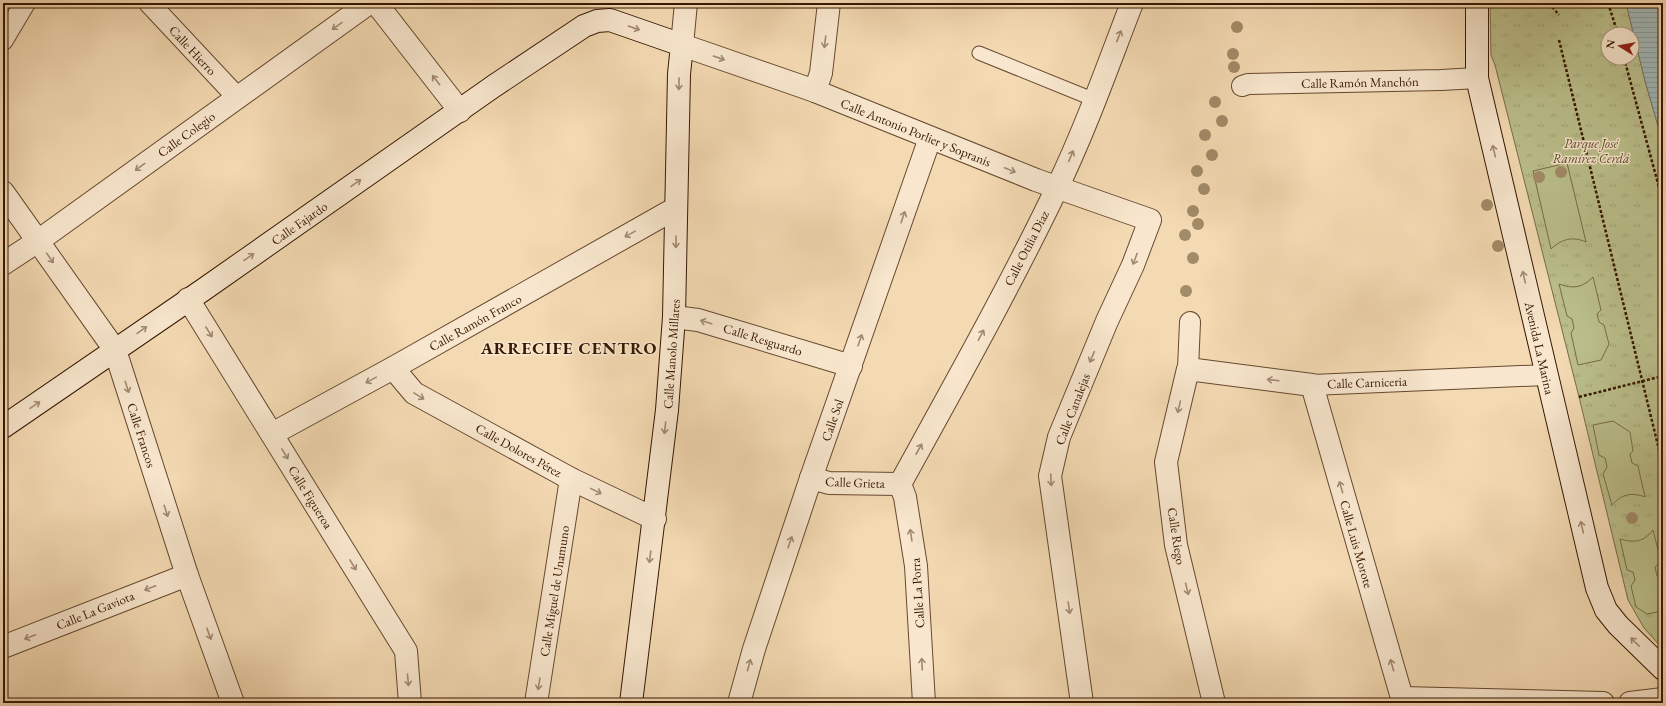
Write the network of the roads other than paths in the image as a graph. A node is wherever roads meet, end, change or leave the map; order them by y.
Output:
1 (25, 3) edge
2 (149, 3) edge
3 (369, 3) edge
4 (376, 3) edge
5 (686, 3) edge
6 (829, 3) edge
7 (1132, 3) edge
8 (1477, 3) edge
9 (597, 21) joint
10 (3, 40) edge
11 (682, 45) junction
12 (979, 53) dead end
13 (1477, 78) junction
14 (1242, 86) dead end
15 (815, 91) junction
16 (237, 97) junction
17 (1095, 100) junction
18 (460, 111) junction
19 (930, 138) junction
20 (1058, 187) junction
21 (3, 192) edge
22 (676, 208) junction
23 (1150, 220) joint
24 (38, 241) junction
25 (3, 264) edge
26 (188, 299) junction
27 (674, 317) junction
28 (1190, 322) dead end
29 (115, 350) junction
30 (850, 366) junction
31 (393, 368) junction
32 (1188, 369) junction
33 (1546, 375) junction
34 (1312, 385) junction
35 (3, 427) edge
36 (272, 434) junction
37 (811, 478) junction
38 (571, 479) junction
39 (900, 484) junction
40 (655, 519) junction
41 (187, 575) junction
42 (3, 647) edge
43 (1663, 669) edge
44 (1663, 699) edge
45 (1401, 701) edge
46 (1482, 701) edge
47 (233, 703) edge
48 (410, 703) edge
49 (536, 703) edge
50 (631, 703) edge
51 (739, 703) edge
52 (924, 703) edge
53 (1082, 703) edge
54 (1214, 703) edge
55 (1603, 703) edge
56 (1630, 703) edge

1 - 10 street
2 - 16 street, Calle Hierro
3 -> 16 street, Calle Colegio
18 -> 4 street
5 - 11 street, Calle Manolo Millares
6 -> 15 street
17 -> 7 street, Calle Otilia Diaz
8 - 13 street, Avenida La Marina
9 -> 11 street, Calle Antonio Porlier y Sopranis
9 - 18 street, Calle Fajardo
11 -> 15 street, Calle Antonio Porlier y Sopranis
11 -> 22 street, Calle Manolo Millares
12 - 17 lane
13 - 14 street, Calle Ramón Manchón
33 -> 13 street, Avenida La Marina
15 - 19 street, Calle Antonio Porlier y Sopranis
16 -> 24 street, Calle Colegio
20 -> 17 street, Calle Otilia Diaz
26 -> 18 street, Calle Fajardo
19 -> 20 street, Calle Antonio Porlier y Sopranis
30 -> 19 street, Calle Sol
20 - 23 street, Calle Antonio Porlier y Sopranis
39 -> 20 street, Calle Otilia Diaz
21 - 24 street, Calle Francos
22 -> 27 street, Calle Manolo Millares
22 -> 31 street, Calle Ramón Franco
23 -> 53 street, Calle Canalejas
24 - 25 street, Calle Colegio
24 -> 29 street, Calle Francos
29 -> 26 street, Calle Fajardo
26 -> 36 street, Calle Figueroa
30 -> 27 street, Calle Resguardo
27 -> 40 street, Calle Manolo Millares
28 - 32 street
35 -> 29 street, Calle Fajardo
29 -> 41 street, Calle Francos
30 - 37 street, Calle Sol
31 -> 36 street, Calle Ramón Franco
31 -> 38 street, Calle Dolores Pérez
34 -> 32 street, Calle Carniceria
32 -> 54 street, Calle Riego
33 - 34 street, Calle Carniceria
43 -> 33 street, Avenida La Marina
45 -> 34 street, Calle Luis Morote
36 -> 48 street, Calle Figueroa
37 - 39 street, Calle Grieta
51 -> 37 street, Calle Sol
38 -> 40 street, Calle Dolores Pérez
38 -> 49 street, Calle Miguel de Unamuno
52 -> 39 street, Calle La Porra
40 -> 50 street, Calle Manolo Millares
41 -> 42 street, Calle La Gaviota
41 -> 47 street, Calle Francos
44 - 56 street
45 - 46 street
46 - 55 street

